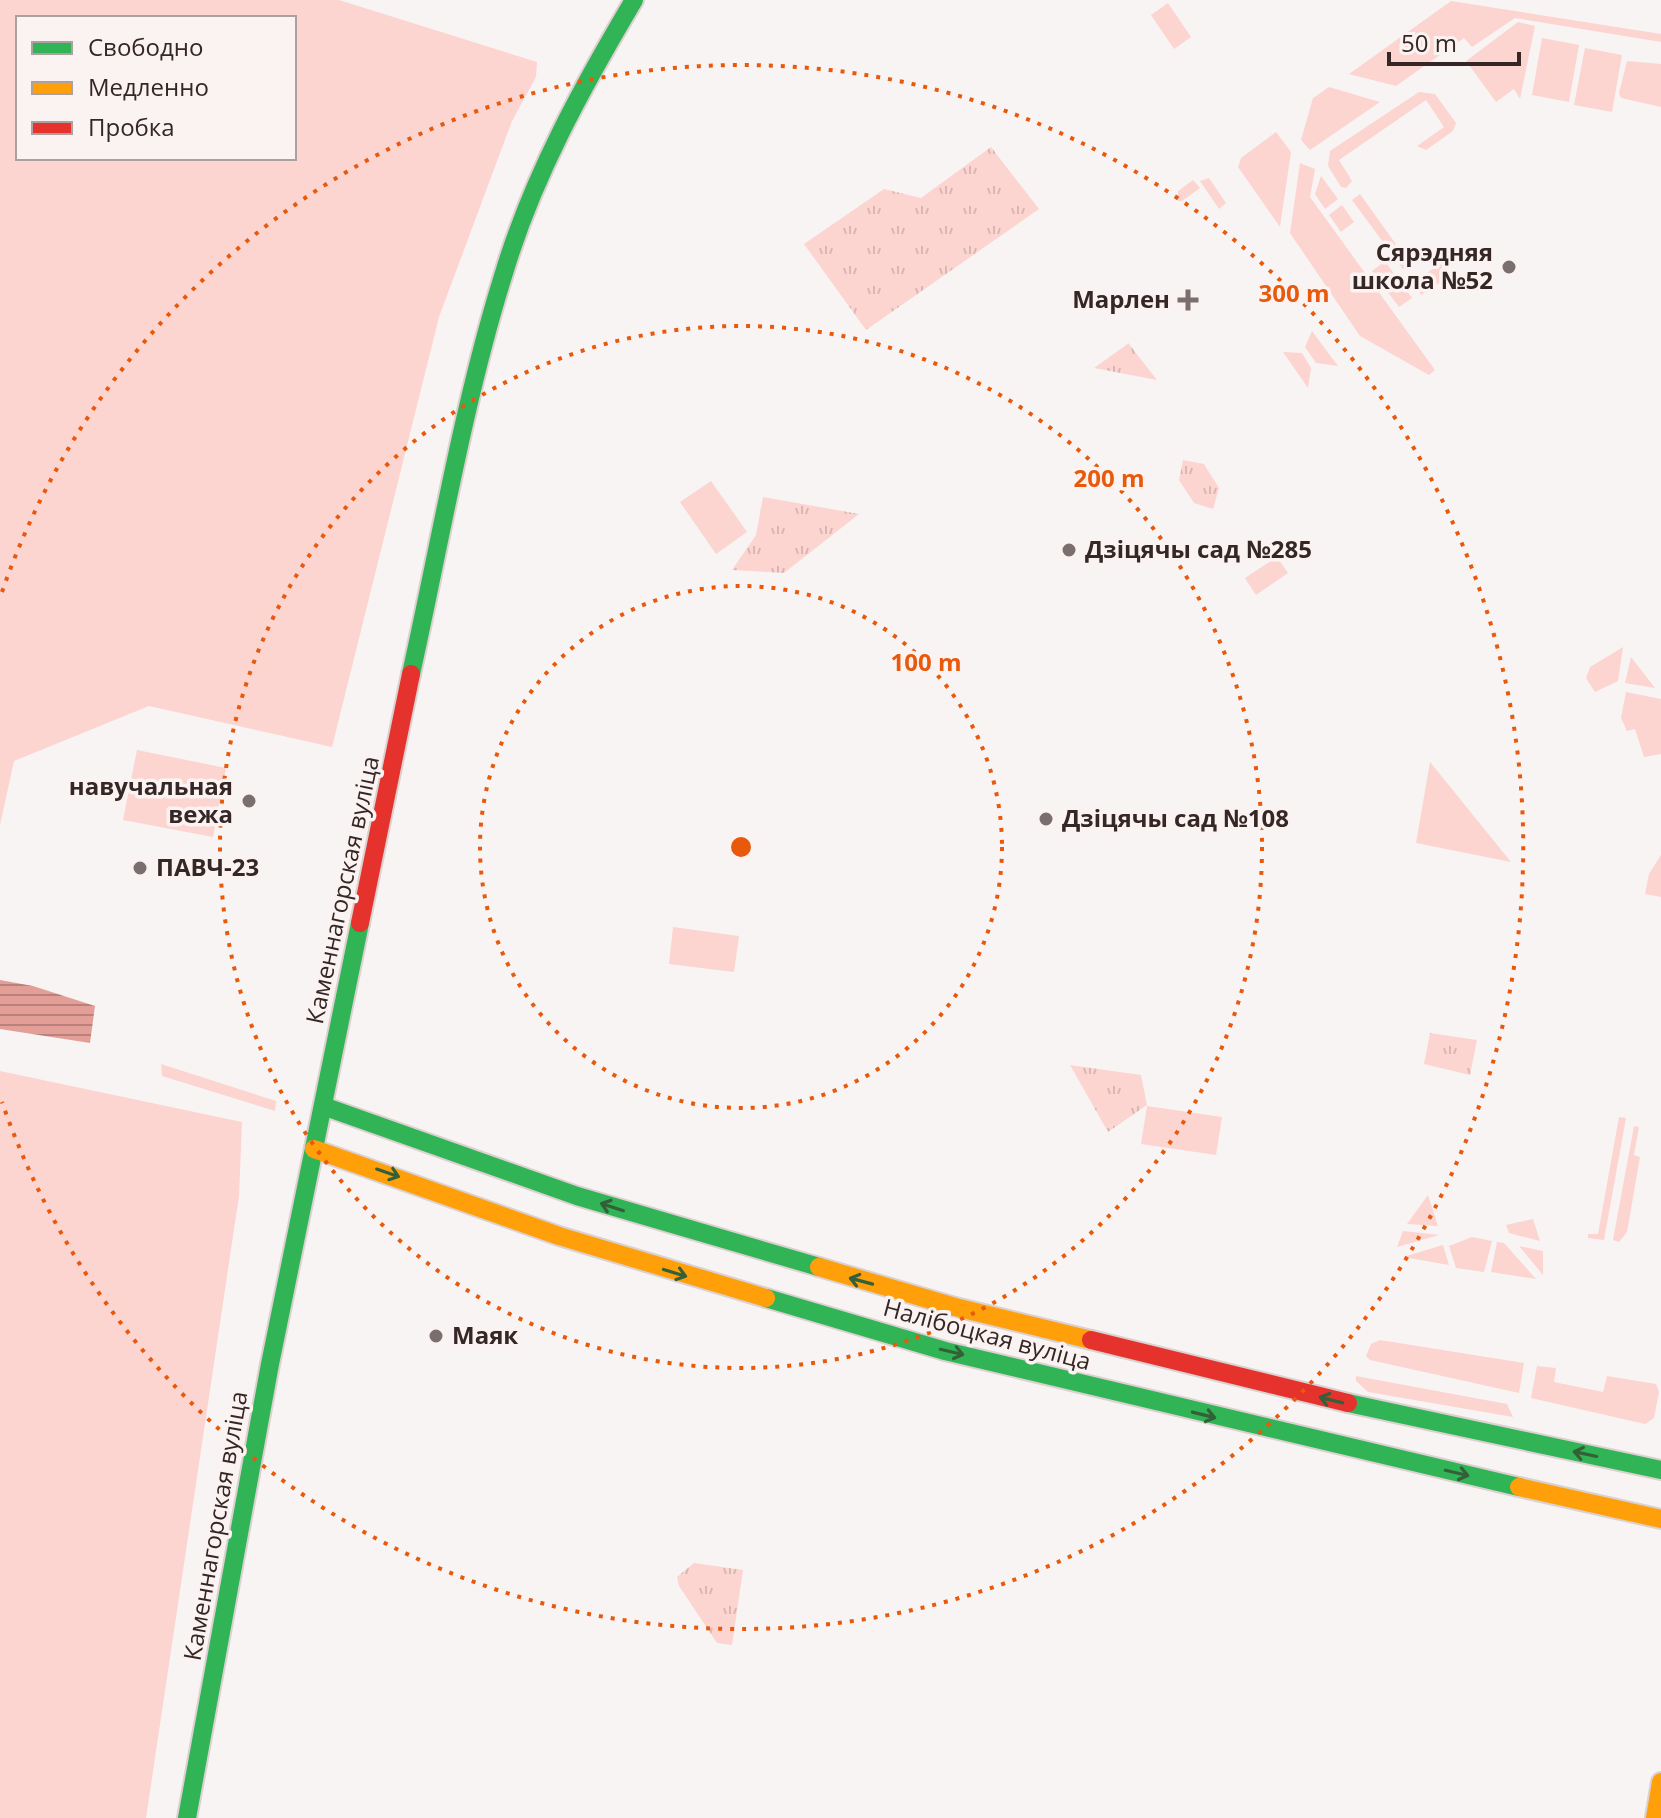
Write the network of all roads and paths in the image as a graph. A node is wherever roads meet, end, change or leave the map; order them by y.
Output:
1 (634, 0) edge
2 (323, 1106) junction
3 (314, 1149) junction
4 (1661, 1470) edge
5 (1661, 1519) edge
6 (1661, 1782) edge
7 (187, 1818) edge
8 (1655, 1818) edge

1 - 2 main road, Каменнагорская вуліца
2 - 3 main road, Каменнагорская вуліца
4 -> 2 main road, Налібоцкая вуліца
3 -> 5 main road, Налібоцкая вуліца
3 - 7 main road, Каменнагорская вуліца
6 - 8 main road

